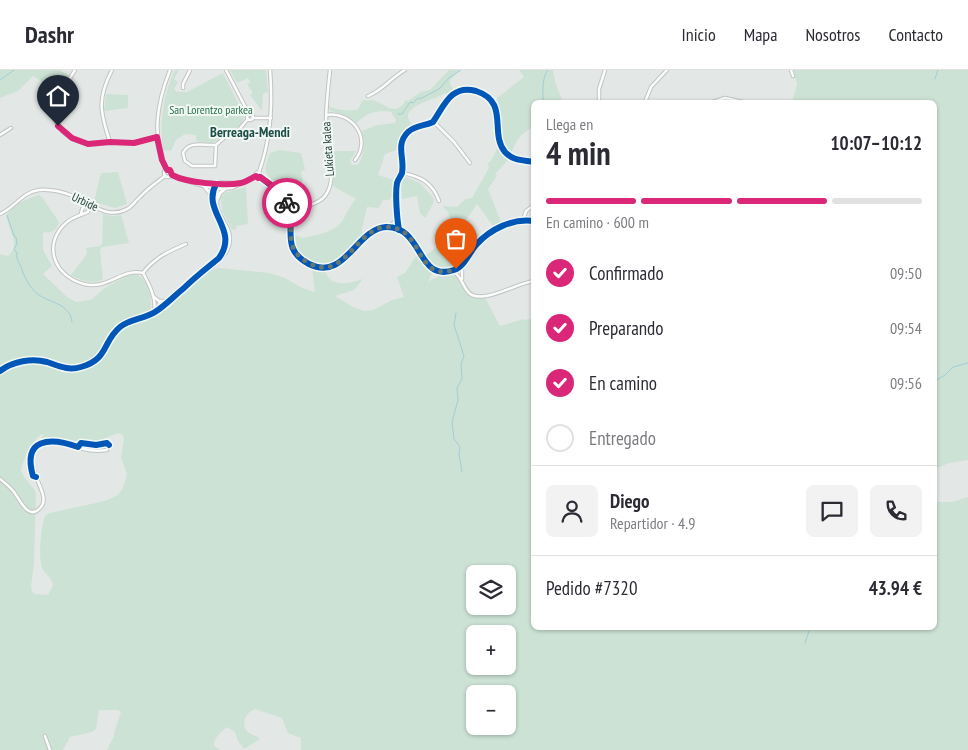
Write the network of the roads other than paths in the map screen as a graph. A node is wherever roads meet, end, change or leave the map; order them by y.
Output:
1 (75, 70) edge
2 (112, 70) edge
3 (190, 70) edge
4 (226, 70) edge
5 (270, 70) edge
6 (330, 70) edge
7 (405, 70) edge
8 (605, 70) edge
9 (667, 70) edge
10 (791, 70) edge
11 (169, 71) edge
12 (793, 76) dead end
13 (183, 88) dead end
14 (368, 96) dead end
15 (599, 100) edge
16 (646, 100) edge
17 (719, 100) edge
18 (734, 100) edge
19 (249, 114) junction
20 (326, 115) junction
21 (253, 118) junction
22 (271, 118) junction
23 (248, 119) junction
24 (435, 120) junction
25 (428, 124) junction
26 (11, 128) dead end
27 (439, 128) junction
28 (0, 135) edge
29 (157, 137) junction
30 (110, 142) junction
31 (216, 145) junction
32 (355, 160) dead end
33 (531, 162) edge
34 (470, 163) dead end
35 (167, 170) junction
36 (259, 172) junction
37 (402, 173) junction
38 (172, 175) junction
39 (165, 176) junction
40 (256, 176) junction
41 (260, 177) junction
42 (190, 182) junction
43 (241, 183) junction
44 (216, 184) junction
45 (204, 186) junction
46 (214, 188) junction
47 (218, 189) junction
48 (225, 189) junction
49 (212, 197) junction
50 (82, 201) junction
51 (217, 201) junction
52 (439, 201) dead end
53 (89, 205) junction
54 (297, 207) junction
55 (531, 207) edge
56 (289, 208) junction
57 (83, 210) junction
58 (100, 210) junction
59 (88, 212) junction
60 (290, 212) junction
61 (0, 214) edge
62 (81, 215) junction
63 (397, 218) junction
64 (523, 220) junction
65 (531, 221) edge
66 (390, 227) junction
67 (399, 230) junction
68 (186, 244) dead end
69 (462, 265) junction
70 (452, 270) junction
71 (143, 273) junction
72 (192, 280) junction
73 (463, 280) junction
74 (531, 281) edge
75 (152, 295) junction
76 (170, 300) junction
77 (159, 301) junction
78 (155, 304) junction
79 (161, 308) junction
80 (153, 313) junction
81 (0, 370) edge
82 (107, 450) dead end
83 (0, 478) edge
84 (45, 736) dead end
85 (50, 750) edge

1 - 30 street
2 - 30 street
3 - 13 street
4 - 19 street
5 - 22 street
6 - 20 street, Lukieta kalea
7 - 14 street
8 - 15 street
9 - 16 street
10 - 12 street
11 - 29 street
17 - 18 street
19 - 21 street
19 - 23 street
20 - 32 street
20 - 54 street, Lukieta kalea
21 - 22 street
21 - 23 street
22 - 36 street
23 - 31 street
24 - 25 street
24 - 27 street
24 - 33 street
25 - 27 street
25 - 37 street
26 - 28 street
27 - 34 street
29 - 30 street
29 - 35 street
31 - 31 street
35 - 38 street
35 - 39 street
36 - 40 street
36 - 41 street
37 - 52 street
37 - 63 street
38 - 39 street
38 - 42 street
39 - 58 street, Urbide
40 - 41 street
40 - 43 street
41 - 56 street
42 - 44 street
42 - 45 street
43 - 44 street
43 - 48 street
44 - 46 street
44 - 47 street
45 - 46 street
45 - 49 street
46 - 47 street
46 - 49 street
47 - 48 street
47 - 51 street
48 - 51 street
49 - 72 street
50 - 53 street, Urbide
50 - 57 street
50 - 61 street, Urbide
51 - 72 street
53 - 57 street
53 - 58 street, Urbide
53 - 59 street
54 - 56 street, Lukieta kalea
54 - 60 street, Lukieta kalea
55 - 64 street
56 - 60 street
57 - 62 street
58 - 59 street
59 - 62 street
60 - 66 street
62 - 71 street
63 - 66 street
63 - 67 street
64 - 65 street
64 - 69 street
66 - 67 street
67 - 70 street
68 - 71 street
69 - 70 street
69 - 73 street
70 - 73 street
71 - 75 street
72 - 76 street
73 - 74 street
75 - 77 street
75 - 78 street
76 - 77 street
76 - 79 street
77 - 79 street
78 - 79 street
78 - 80 street
79 - 80 street
80 - 81 street
82 - 83 street
84 - 85 street

